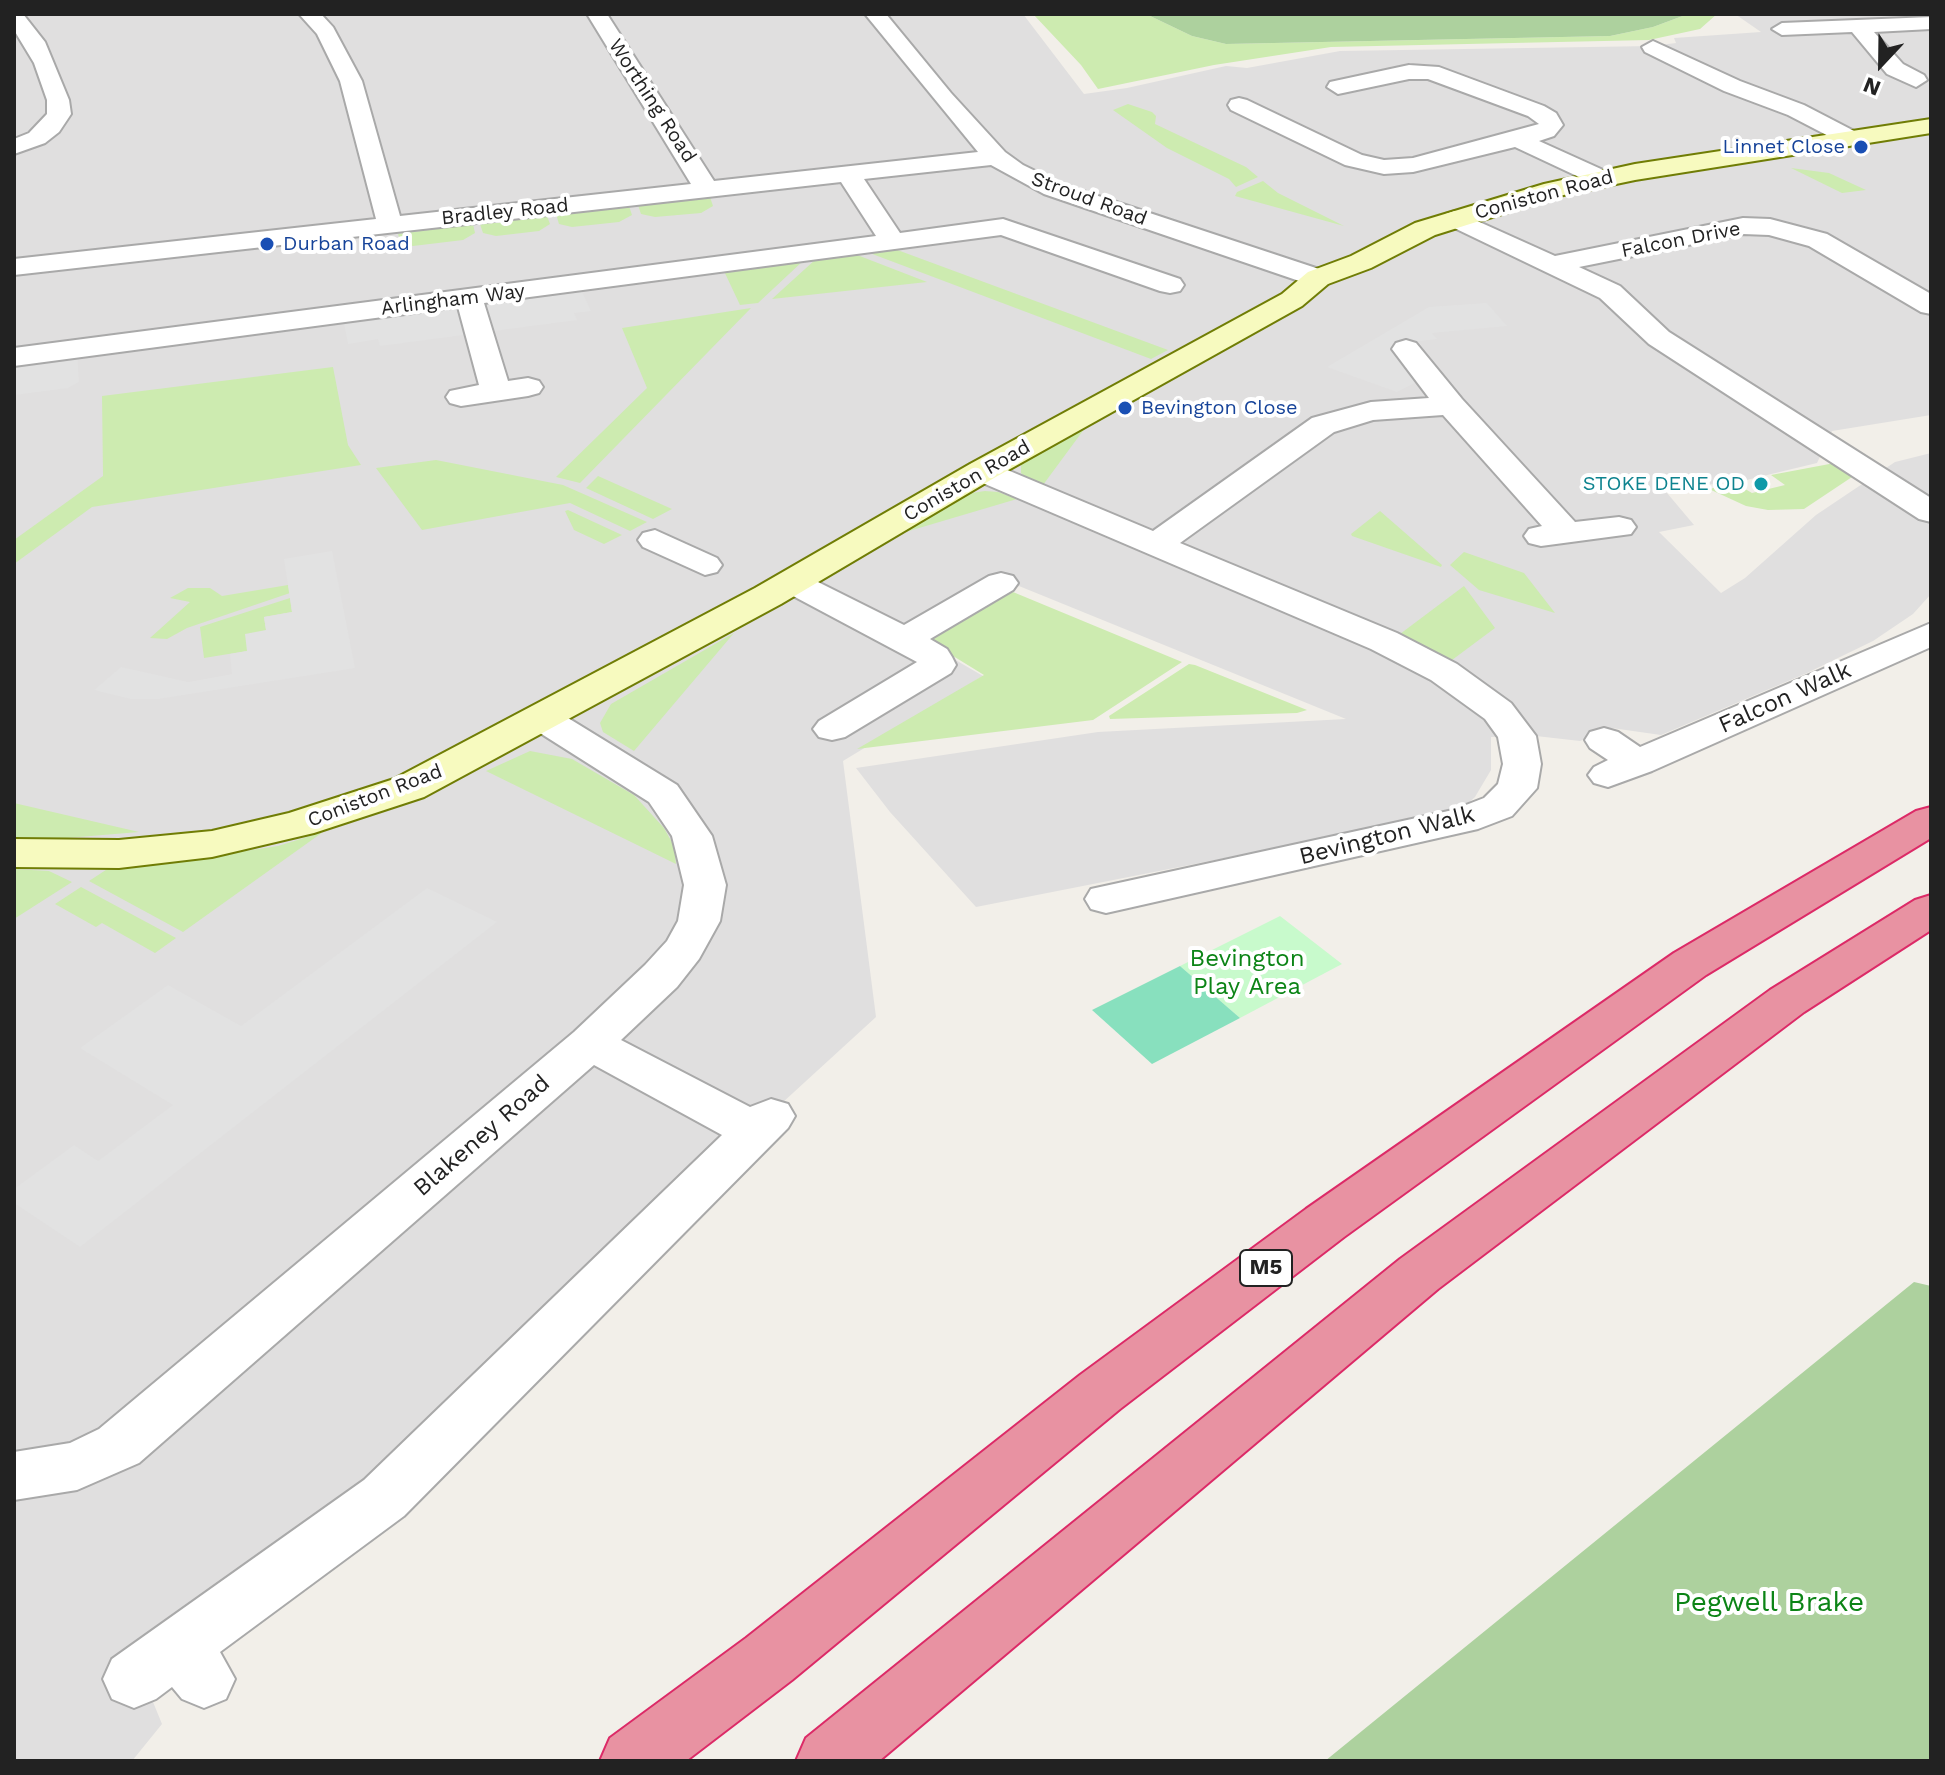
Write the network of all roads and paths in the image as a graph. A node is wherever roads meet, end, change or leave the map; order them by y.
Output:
1 (309, 14) edge
2 (597, 14) edge
3 (875, 14) edge
4 (14, 16) edge
5 (1931, 23) edge
6 (1857, 25) junction
7 (1782, 29) dead end
8 (1661, 56) dead end
9 (1490, 66) dead end
10 (1873, 74) dead end
11 (1449, 77) junction
12 (1338, 87) dead end
13 (1263, 98) dead end
14 (1931, 126) edge
15 (1848, 137) junction
16 (1518, 140) junction
17 (14, 147) edge
18 (996, 157) junction
19 (848, 173) junction
20 (1603, 179) junction
21 (707, 189) junction
22 (1455, 219) junction
23 (390, 225) junction
24 (893, 242) junction
25 (1556, 264) junction
26 (14, 267) edge
27 (1318, 278) junction
28 (1167, 286) dead end
29 (469, 298) junction
30 (1931, 306) edge
31 (14, 357) edge
32 (1402, 358) dead end
33 (528, 387) dead end
34 (496, 392) junction
35 (461, 397) dead end
36 (1451, 405) junction
37 (982, 471) junction
38 (1931, 512) edge
39 (1619, 527) dead end
40 (655, 540) dead end
41 (1155, 545) junction
42 (705, 565) dead end
43 (792, 582) junction
44 (1001, 583) dead end
45 (1931, 634) edge
46 (905, 639) junction
47 (542, 718) junction
48 (832, 729) dead end
49 (1617, 759) dead end
50 (1931, 820) edge
51 (14, 853) edge
52 (1106, 899) dead end
53 (1931, 910) edge
54 (590, 1043) junction
55 (14, 1476) edge
56 (172, 1669) dead end
57 (633, 1761) edge
58 (829, 1761) edge

1 - 23 street
2 - 21 street, Worthing Road
3 - 18 street, Stroud Road
4 - 17 street
5 - 6 street
6 - 7 street
6 - 10 street
8 - 15 street
9 - 11 street
11 - 12 street
11 - 16 street
13 - 16 street
14 - 15 street, Coniston Road
15 - 20 street, Coniston Road
16 - 20 street
18 - 19 street, Bradley Road
18 - 27 street, Stroud Road
19 - 21 street, Bradley Road
19 - 24 street
20 - 22 street, Coniston Road
21 - 23 street, Bradley Road
22 - 25 street, Falcon Drive
22 - 27 street, Coniston Road
23 - 26 street, Bradley Road
24 - 28 street, Arlingham Way
24 - 29 street, Arlingham Way
25 - 30 street, Falcon Drive
25 - 38 street, Falcon Drive
27 - 37 street, Coniston Road
29 - 31 street, Arlingham Way
29 - 34 street
32 - 36 street
33 - 34 street
34 - 35 street
36 - 39 street
36 - 41 street
37 - 41 street
37 - 43 street, Coniston Road
40 - 42 street
41 - 52 street, Bevington Walk
43 - 46 street
43 - 47 street, Coniston Road
44 - 46 street
45 - 49 street, Falcon Walk
46 - 48 street
47 - 51 street, Coniston Road
47 - 54 street, Blakeney Road
50 - 57 highway, M5
53 - 58 highway
54 - 55 street, Blakeney Road
54 - 56 street

